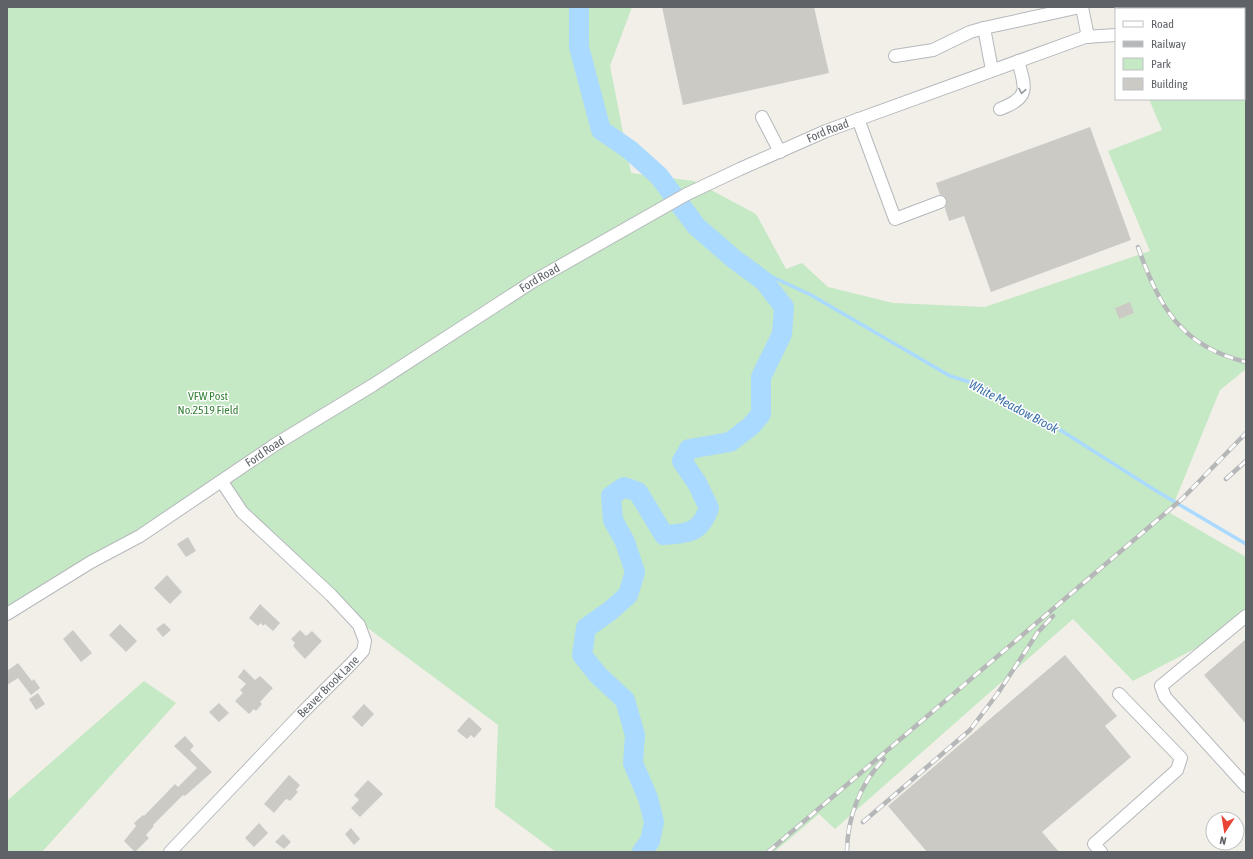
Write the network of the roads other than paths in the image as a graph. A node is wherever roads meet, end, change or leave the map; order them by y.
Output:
1 (1081, 7) edge
2 (984, 28) junction
3 (1115, 35) edge
4 (1088, 37) junction
5 (895, 56) dead end
6 (1018, 60) junction
7 (992, 70) junction
8 (1000, 109) dead end
9 (762, 117) dead end
10 (858, 119) junction
11 (780, 152) junction
12 (940, 202) dead end
13 (222, 482) junction
14 (7, 614) edge
15 (1246, 616) edge
16 (1120, 694) dead end
17 (1246, 786) edge
18 (170, 852) edge
19 (1101, 852) edge

1 - 2 street
1 - 4 street
2 - 5 street
2 - 7 street
3 - 4 street, Ford Road
4 - 6 street, Ford Road
6 - 7 street, Ford Road
6 -> 8 street
7 - 10 street, Ford Road
9 - 11 street
10 - 11 street, Ford Road
10 - 12 street
11 - 13 street, Ford Road
13 - 14 street, Ford Road
13 - 18 street, Beaver Brook Lane
15 - 17 street
16 - 19 street

